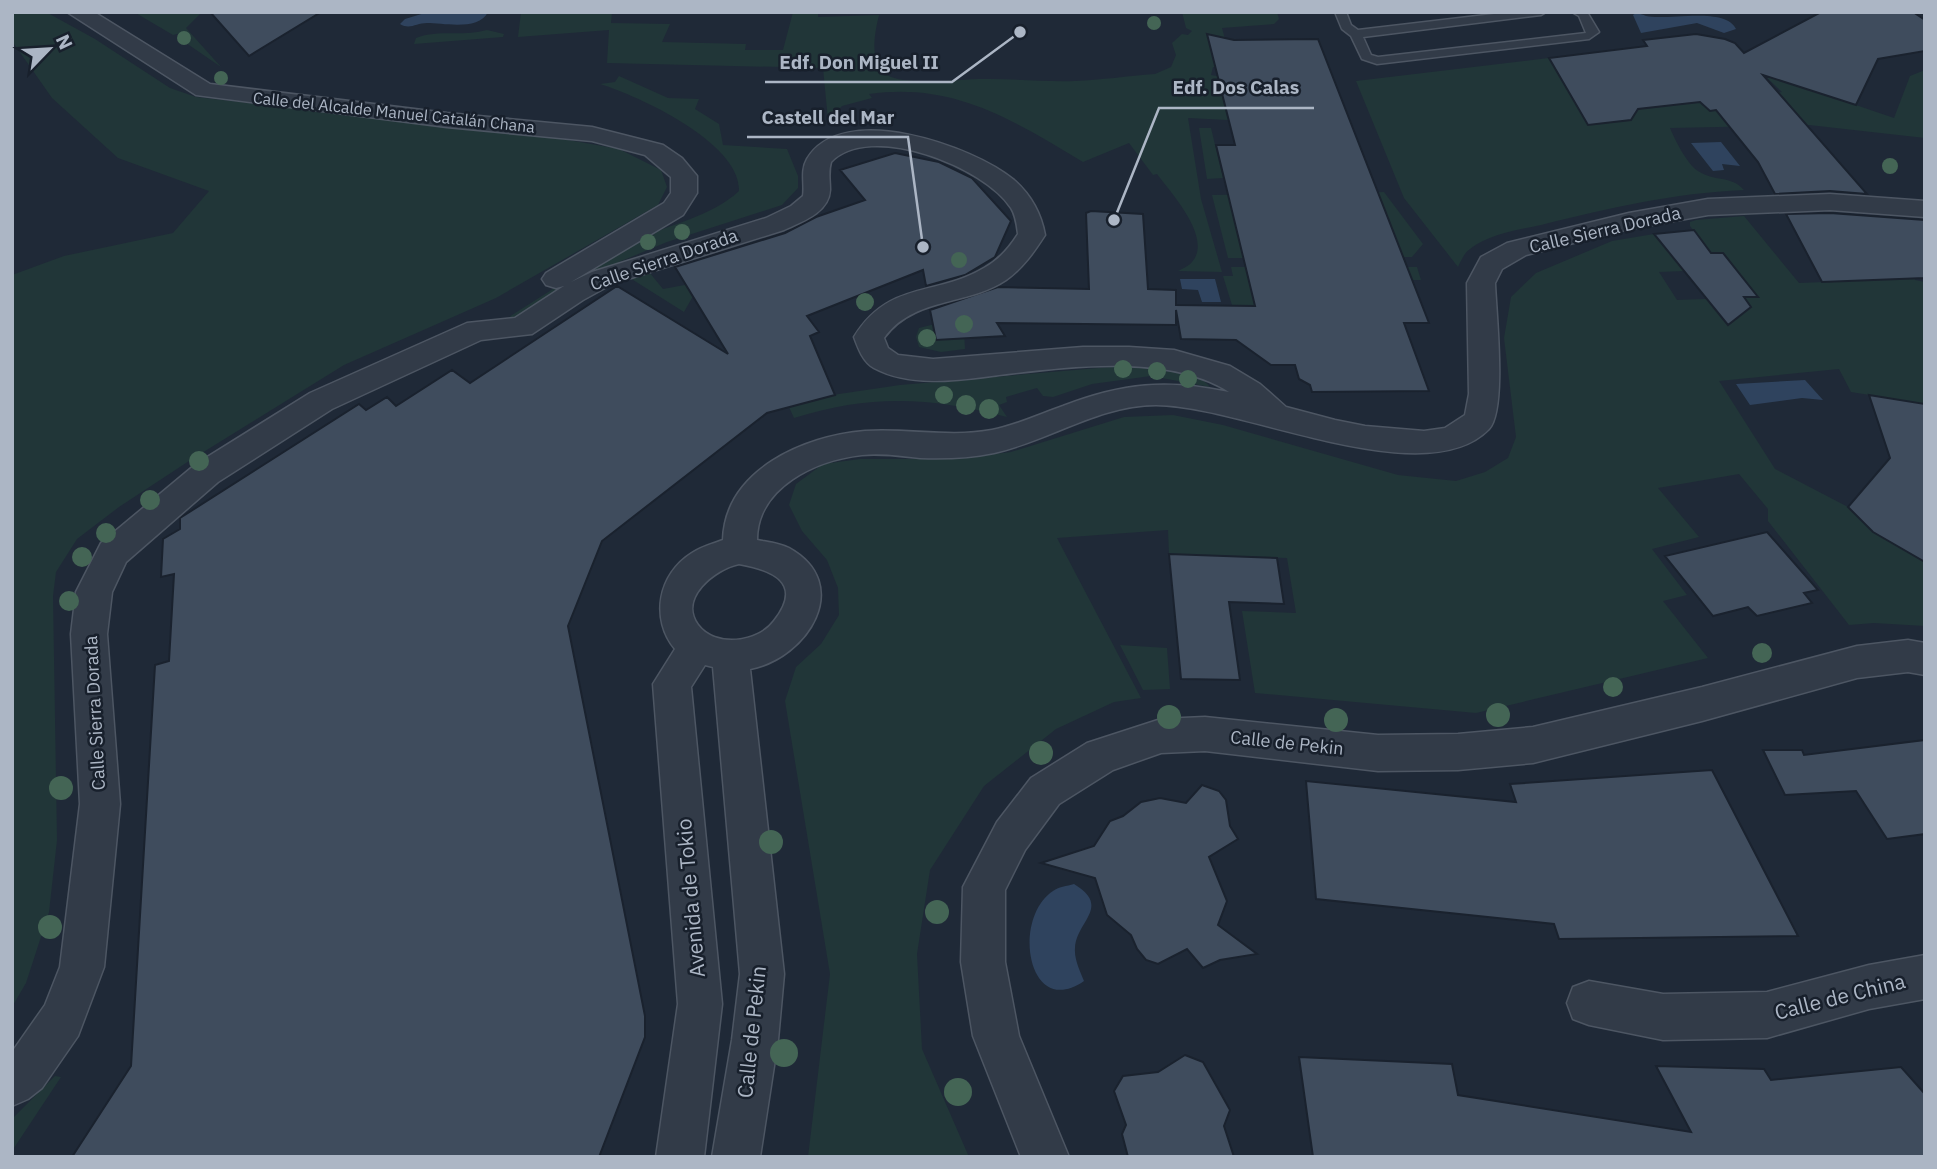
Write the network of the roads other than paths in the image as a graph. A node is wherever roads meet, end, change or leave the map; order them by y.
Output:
1 (78, 12) edge
2 (1340, 12) edge
3 (1541, 12) edge
4 (1577, 12) edge
5 (1356, 34) junction
6 (1925, 209) edge
7 (477, 330) junction
8 (1276, 416) junction
9 (740, 550) junction
10 (713, 651) junction
11 (1925, 659) edge
12 (1925, 977) edge
13 (1589, 1003) dead end
14 (12, 1083) edge
15 (680, 1157) edge
16 (736, 1157) edge
17 (1045, 1157) edge

1 - 7 street, Calle del Alcalde Manuel Catalán Chana
2 - 5 lane
3 - 5 lane
4 - 5 lane
6 - 8 street, Calle Sierra Dorada
7 - 8 street, Calle Sierra Dorada
7 - 14 street, Calle Sierra Dorada
8 - 9 street, Calle Sierra Dorada
9 - 10 street
9 - 10 street
10 - 15 street, Avenida de Tokio
10 - 16 street, Calle de Pekin
11 - 17 street, Calle de Pekin
12 - 13 street, Calle de China

